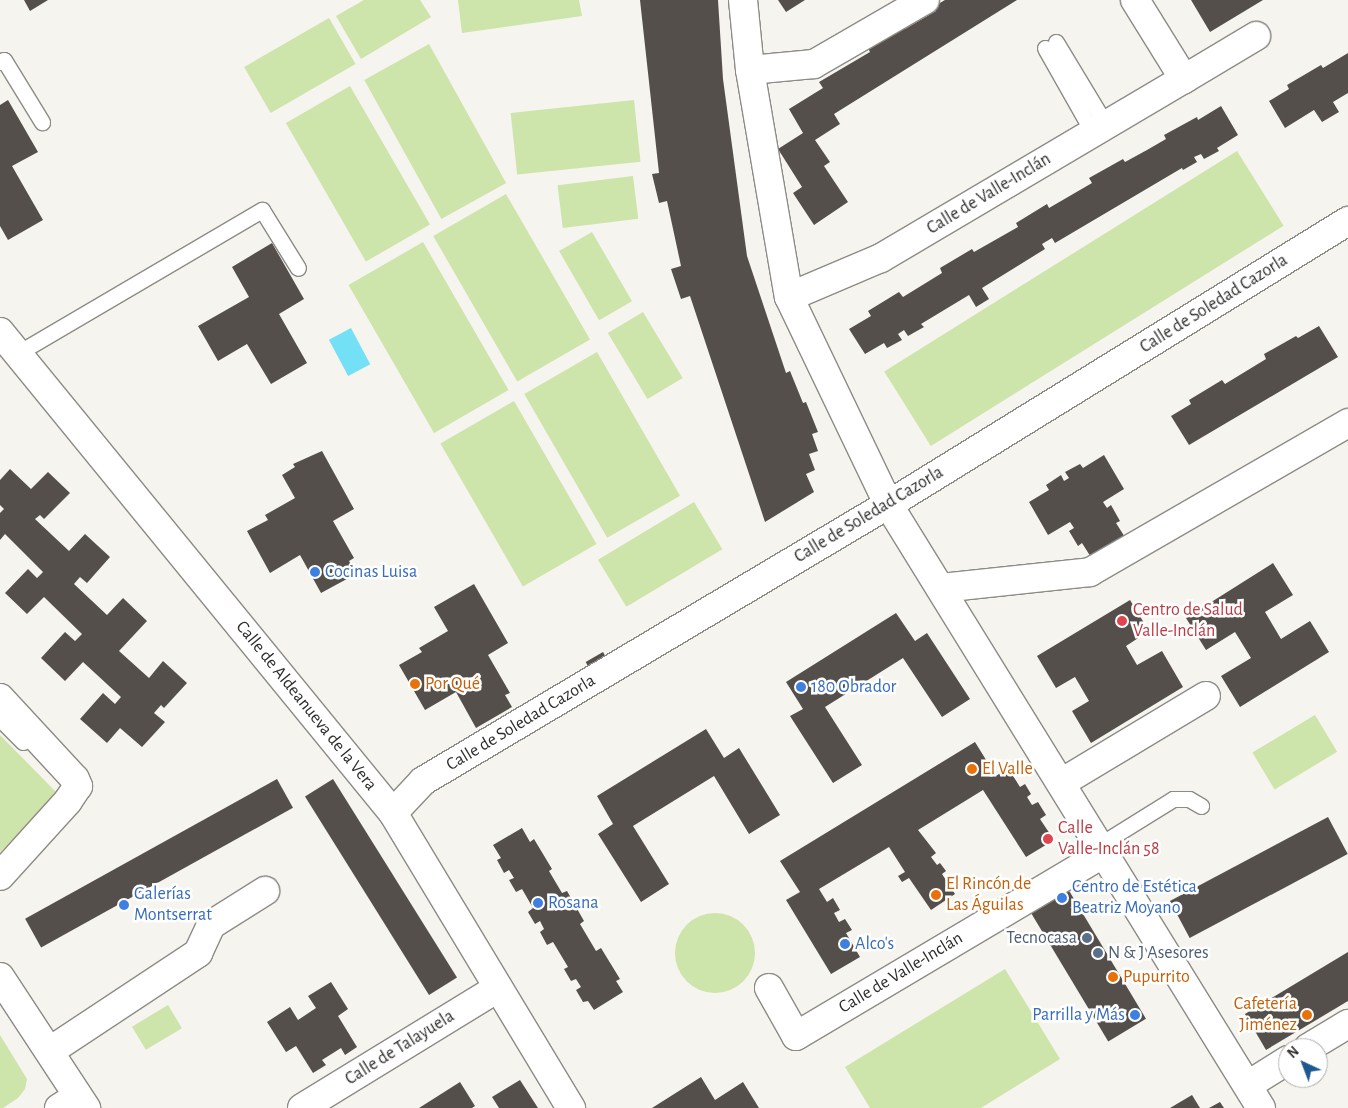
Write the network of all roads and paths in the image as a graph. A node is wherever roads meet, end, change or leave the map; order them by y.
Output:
1 (743, 0) edge
2 (925, 0) edge
3 (1135, 0) edge
4 (1256, 36) dead end
5 (1050, 45) dead end
6 (0, 62) edge
7 (750, 70) junction
8 (1184, 79) junction
9 (42, 122) dead end
10 (1099, 129) junction
11 (1348, 221) edge
12 (298, 268) dead end
13 (788, 297) junction
14 (0, 332) edge
15 (18, 353) junction
16 (1348, 423) edge
17 (888, 504) junction
18 (941, 588) junction
19 (1206, 696) dead end
20 (1, 709) edge
21 (1061, 783) junction
22 (1201, 806) dead end
23 (393, 813) junction
24 (1102, 849) junction
25 (0, 867) edge
26 (0, 876) edge
27 (265, 891) dead end
28 (0, 978) edge
29 (498, 988) junction
30 (769, 988) dead end
31 (1348, 1024) edge
32 (1325, 1038) edge
33 (50, 1051) junction
34 (1278, 1071) edge
35 (1254, 1097) edge
36 (74, 1104) edge
37 (302, 1108) edge
38 (572, 1108) edge

1 - 7 street
2 - 7 street
3 - 8 street
4 - 8 street, Calle de Valle-Inclán
5 - 10 lane
6 - 9 lane
7 - 13 street
8 - 10 street, Calle de Valle-Inclán
10 - 13 street, Calle de Valle-Inclán
11 - 17 street, Calle de Soledad Cazorla
12 - 15 lane
13 - 17 street
14 - 15 street, Calle de Aldeanueva de la Vera
15 - 23 street, Calle de Aldeanueva de la Vera
16 - 18 street
17 - 18 street
17 - 23 street, Calle de Soledad Cazorla
18 - 21 street
19 - 21 street
20 - 25 lane
20 - 26 street
21 - 24 street
22 - 24 lane
23 - 29 street, Calle de Aldeanueva de la Vera
24 - 30 street, Calle de Valle-Inclán
24 - 35 street
27 - 33 street
28 - 33 street
29 - 37 street, Calle de Talayuela
29 - 38 street, Calle de Aldeanueva de la Vera
31 - 32 street
33 - 36 street
34 - 35 street

